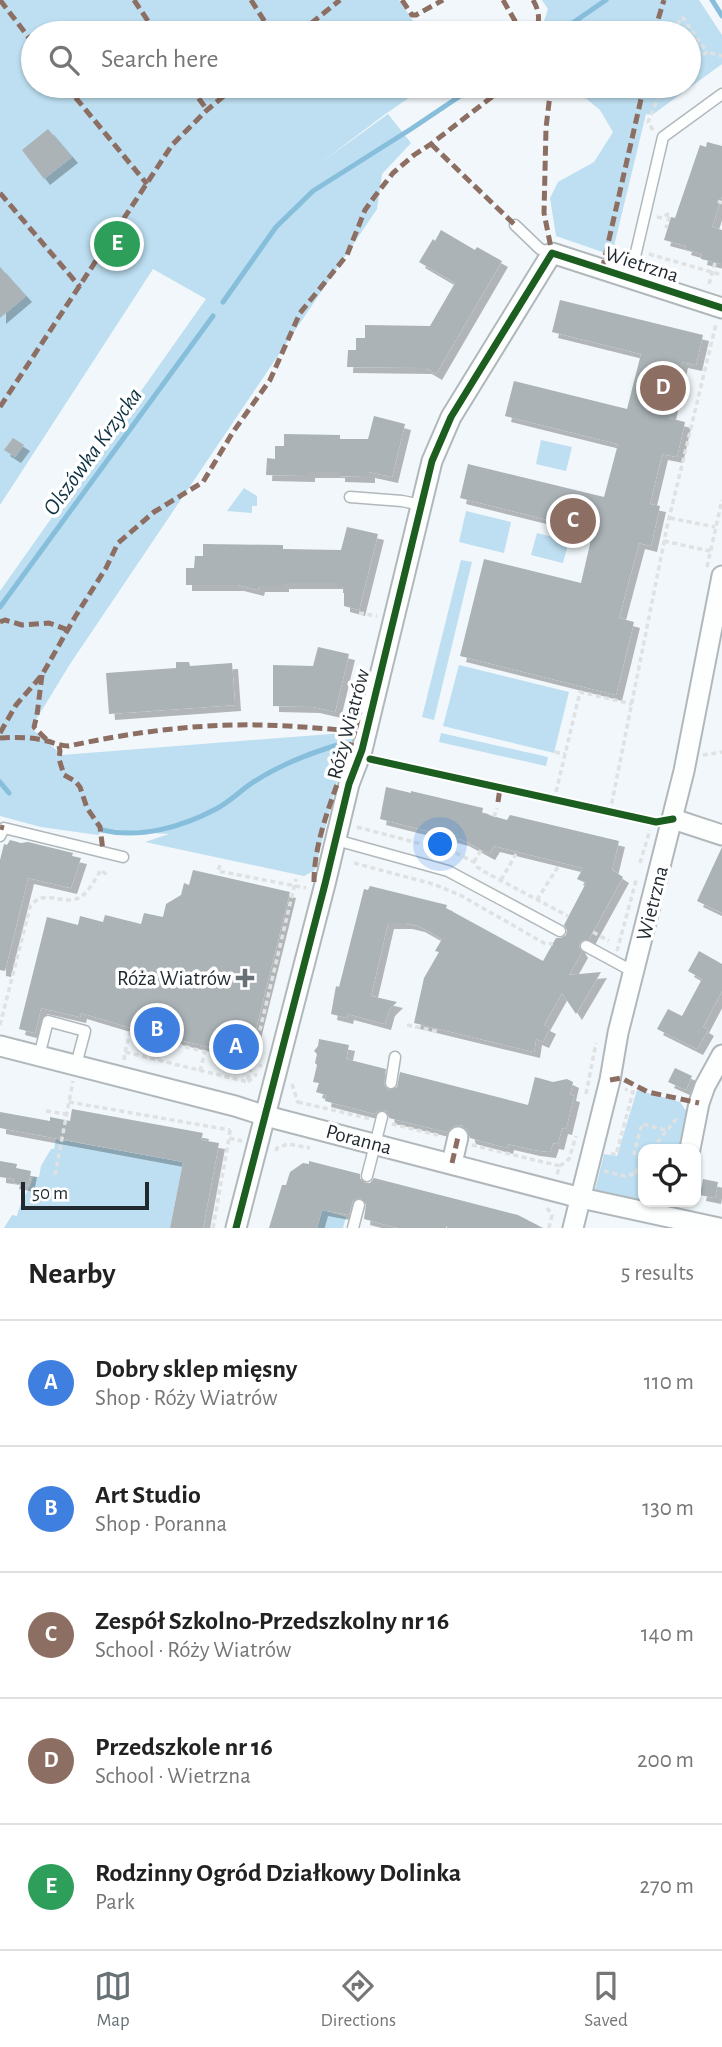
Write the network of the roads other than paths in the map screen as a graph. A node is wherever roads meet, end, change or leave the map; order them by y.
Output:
1 (722, 94) edge
2 (515, 225) dead end
3 (552, 253) junction
4 (630, 278) junction
5 (720, 313) edge
6 (350, 497) dead end
7 (421, 505) junction
8 (714, 575) edge
9 (665, 821) junction
10 (722, 835) edge
11 (0, 836) edge
12 (336, 840) junction
13 (123, 857) dead end
14 (560, 931) dead end
15 (586, 946) dead end
16 (635, 972) junction
17 (0, 1046) edge
18 (722, 1055) edge
19 (39, 1056) junction
20 (395, 1057) dead end
21 (76, 1065) junction
22 (391, 1083) dead end
23 (265, 1116) junction
24 (381, 1119) road end
25 (458, 1140) road end
26 (375, 1143) junction
27 (691, 1144) edge
28 (452, 1164) junction
29 (367, 1176) dead end
30 (581, 1198) junction
31 (359, 1205) dead end
32 (676, 1210) edge
33 (236, 1228) edge
34 (354, 1228) edge
35 (573, 1228) edge
36 (719, 1228) edge

1 - 4 lane
2 - 3 lane
3 - 4 street, Wietrzna
3 - 7 street, Róży Wiatrów
4 - 5 street, Wietrzna
6 - 7 lane
7 - 12 street, Róży Wiatrów
8 - 9 street, Wietrzna
9 - 10 street
9 - 16 street, Wietrzna
11 - 13 lane
12 - 14 lane
12 - 23 street, Róży Wiatrów
15 - 16 lane
16 - 30 street, Wietrzna
17 - 19 street, Poranna
18 - 27 street
19 - 21 street, Poranna
19 - 21 lane
20 - 22 lane
21 - 23 street, Poranna
23 - 26 street, Poranna
23 - 33 street, Róży Wiatrów
24 - 26 lane
25 - 28 street
26 - 28 street, Poranna
26 - 29 lane
28 - 30 street, Poranna
30 - 32 street, Poranna
30 - 35 street, Wietrzna
31 - 34 lane
32 - 36 street, Poranna

